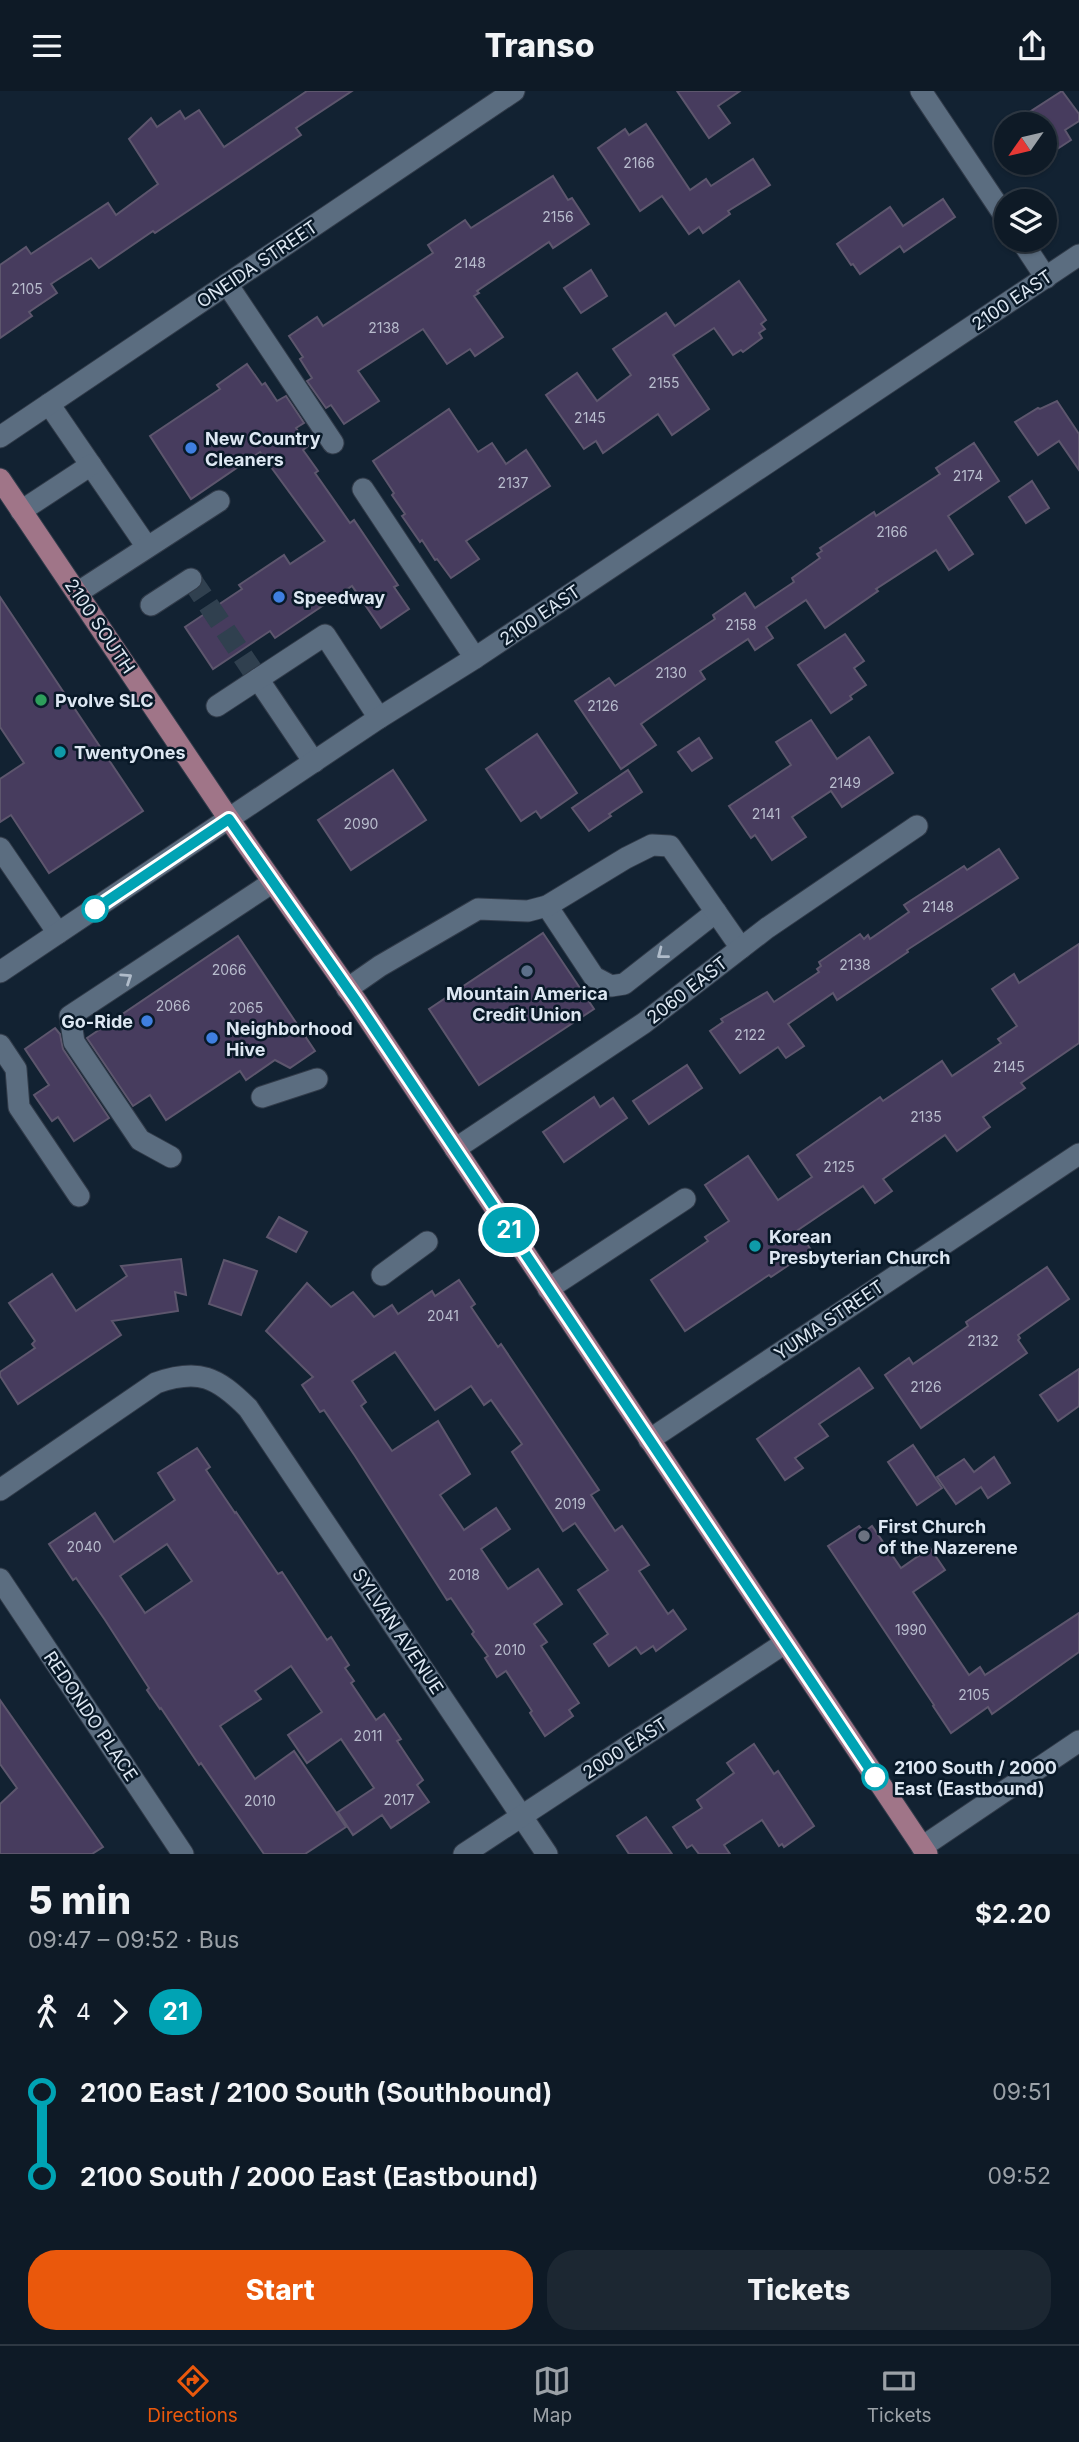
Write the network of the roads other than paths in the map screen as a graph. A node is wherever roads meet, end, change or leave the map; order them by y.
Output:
1 (514, 91) edge
2 (921, 91) edge
3 (994, 200) edge
4 (1029, 252) edge
5 (1079, 255) edge
6 (1046, 278) junction
7 (227, 284) junction
8 (49, 404) junction
9 (0, 437) edge
10 (334, 443) dead end
11 (91, 465) junction
12 (0, 478) edge
13 (363, 489) dead end
14 (219, 501) dead end
15 (21, 511) junction
16 (148, 547) junction
17 (191, 579) dead end
18 (77, 593) junction
19 (151, 605) dead end
20 (475, 658) junction
21 (258, 679) junction
22 (217, 706) dead end
23 (379, 718) junction
24 (314, 762) junction
25 (229, 819) junction
26 (918, 826) dead end
27 (0, 848) edge
28 (272, 882) junction
29 (547, 906) junction
30 (716, 912) junction
31 (58, 933) junction
32 (741, 948) junction
33 (0, 972) edge
34 (346, 989) junction
35 (0, 1045) edge
36 (317, 1079) dead end
37 (262, 1097) dead end
38 (455, 1149) junction
39 (1079, 1154) edge
40 (171, 1157) dead end
41 (79, 1196) dead end
42 (685, 1199) dead end
43 (427, 1242) dead end
44 (382, 1275) dead end
45 (548, 1289) junction
46 (649, 1440) junction
47 (0, 1490) edge
48 (0, 1579) edge
49 (785, 1643) junction
50 (1079, 1741) edge
51 (521, 1816) junction
52 (924, 1850) edge
53 (183, 1854) edge
54 (464, 1854) edge
55 (547, 1854) edge

1 - 7 street, ONEIDA STREET
2 - 3 street
4 - 6 street
5 - 6 street, 2100 EAST
6 - 20 street, 2100 EAST
7 - 8 street, ONEIDA STREET
7 - 10 street
8 - 9 street, ONEIDA STREET
8 - 11 street
11 - 15 street
11 - 16 street
12 - 15 main road, 2100 SOUTH
13 - 20 street
14 - 16 street
15 - 18 main road, 2100 SOUTH
16 - 18 street
17 - 19 street
18 - 25 main road, 2100 SOUTH
20 - 23 street, 2100 EAST
21 - 22 street
21 - 23 street
21 - 24 street
23 - 24 street, 2100 EAST
24 - 25 street, 2100 EAST
25 - 28 main road, 2100 SOUTH
25 - 31 street, 2100 EAST
26 - 32 street, 2060 EAST
27 - 31 street
28 - 34 main road, 2100 SOUTH
40 -> 28 street
29 - 30 street
30 -> 29 street
29 - 34 street
30 - 32 street
31 - 33 street, 2100 EAST
32 - 38 street, 2060 EAST
34 - 38 main road, 2100 SOUTH
35 - 41 street
36 - 37 street
38 - 45 main road, 2100 SOUTH
39 - 46 street, YUMA STREET
42 - 45 street
43 - 44 street
45 - 46 main road, 2100 SOUTH
46 - 49 main road, 2100 SOUTH
47 - 51 street, SYLVAN AVENUE
48 - 53 street, REDONDO PLACE
49 - 51 street, 2000 EAST
49 - 52 main road, 2100 SOUTH
50 - 52 street
51 - 54 street, 2000 EAST
51 - 55 street, SYLVAN AVENUE

